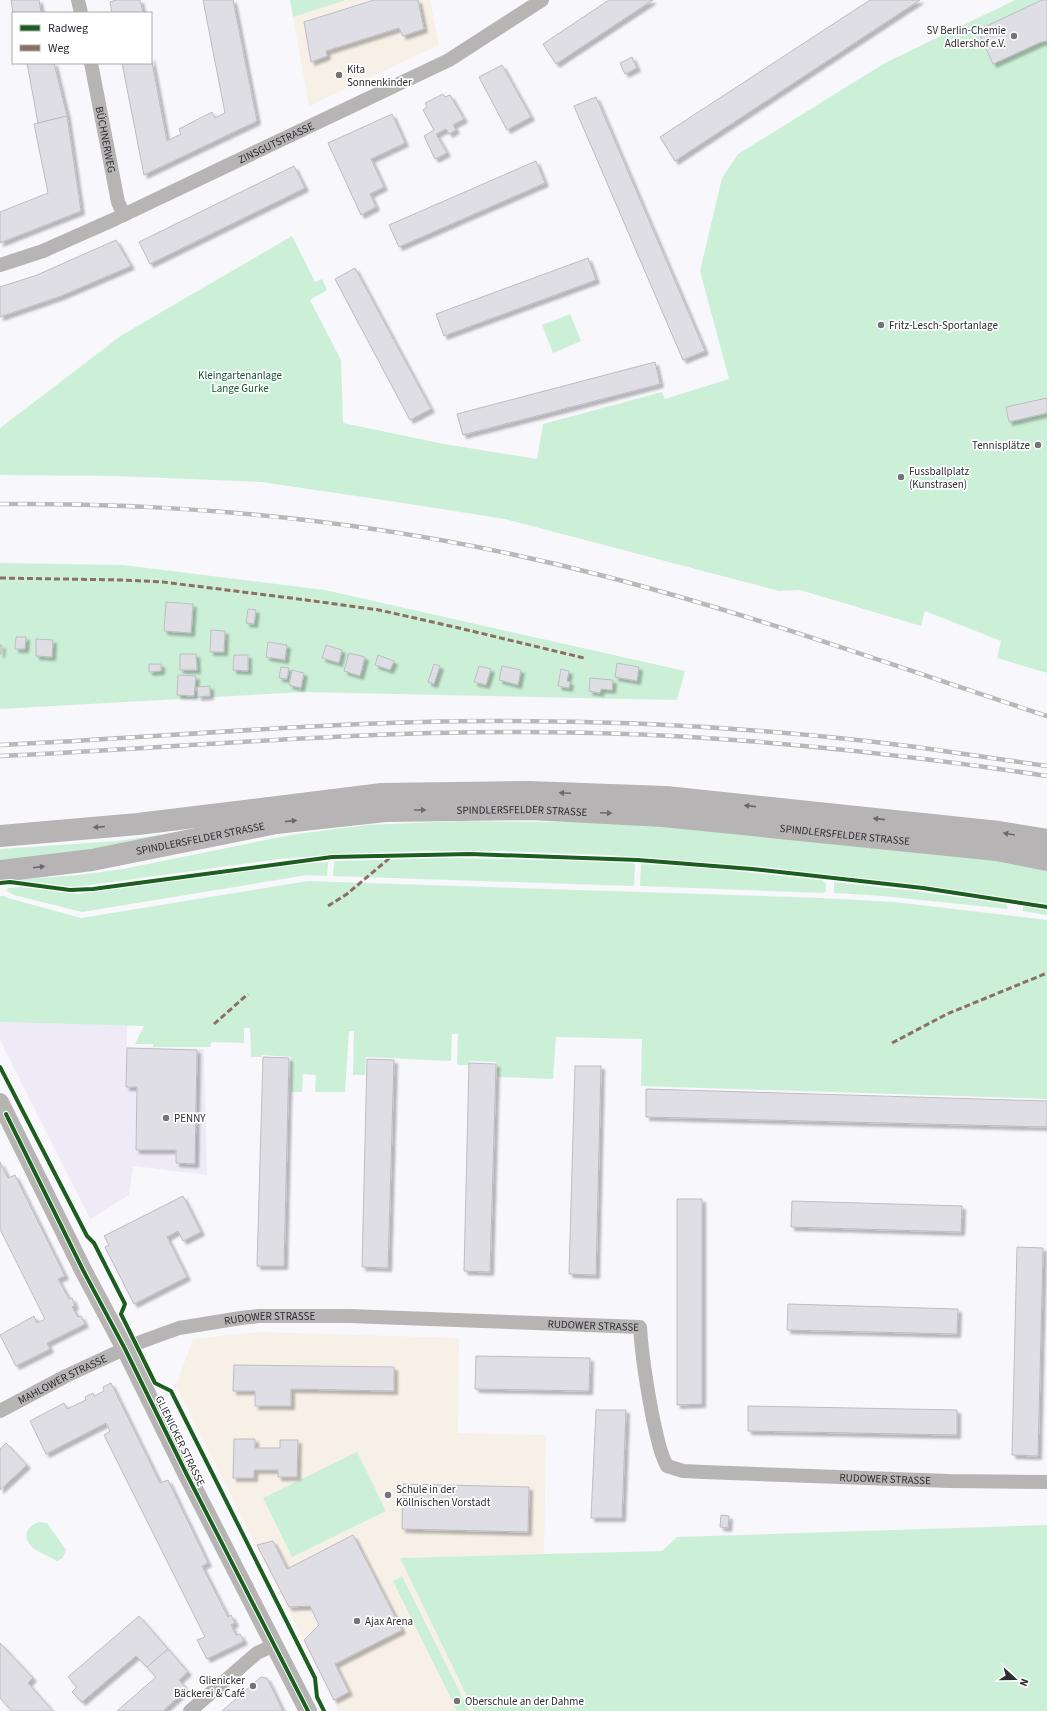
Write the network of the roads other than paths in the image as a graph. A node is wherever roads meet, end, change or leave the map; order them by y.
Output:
1 (78, 0) edge
2 (542, 0) edge
3 (80, 12) edge
4 (90, 64) edge
5 (124, 215) junction
6 (0, 265) edge
7 (0, 836) edge
8 (1047, 840) edge
9 (1047, 860) edge
10 (0, 871) edge
11 (2, 1111) edge
12 (125, 1349) junction
13 (0, 1411) edge
14 (1047, 1482) edge
15 (274, 1645) junction
16 (190, 1711) edge
17 (308, 1711) edge

1 - 3 street
2 - 5 street, ZINSGUTSTRASSE
4 - 5 street, BÜCHNERWEG
5 - 6 street, ZINSGUTSTRASSE
8 -> 7 highway, SPINDLERSFELDER STRASSE
10 -> 9 highway, SPINDLERSFELDER STRASSE
11 - 12 street, GLIENICKER STRASSE
12 - 13 street, MAHLOWER STRASSE
12 - 14 street, RUDOWER STRASSE
12 - 15 street, GLIENICKER STRASSE
15 - 16 street
15 - 17 street, GLIENICKER STRASSE

